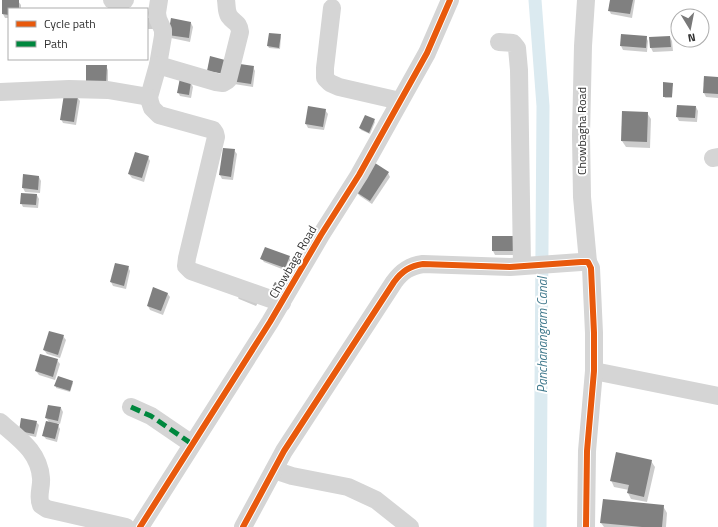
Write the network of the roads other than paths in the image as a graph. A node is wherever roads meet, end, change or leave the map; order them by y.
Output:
1 (112, 0) edge
2 (125, 0) edge
3 (160, 0) edge
4 (226, 0) edge
5 (450, 0) edge
6 (586, 0) edge
7 (332, 8) dead end
8 (499, 42) dead end
9 (158, 65) junction
10 (0, 92) edge
11 (149, 97) junction
12 (400, 101) junction
13 (588, 262) junction
14 (526, 266) junction
15 (282, 303) junction
16 (594, 371) junction
17 (718, 396) edge
18 (131, 408) dead end
19 (0, 422) edge
20 (192, 444) junction
21 (274, 470) junction
22 (126, 527) edge
23 (140, 527) edge
24 (243, 527) edge
25 (410, 527) edge
26 (586, 527) edge

1 - 2 street
3 - 9 street
4 - 9 street
5 - 12 street, Chowbaga Road
6 - 13 street, Chowbagha Road
7 - 12 street
8 - 14 street
9 - 11 street
10 - 11 street
11 - 15 street
12 - 15 street, Chowbaga Road
13 - 14 street
13 - 16 street, Chowbagha Road
14 - 21 street
15 - 20 street, Chowbaga Road
16 - 17 street
16 - 26 street, Chowbagha Road
18 - 20 street
19 - 22 street
20 - 23 street, Chowbaga Road
21 - 24 street
21 - 25 street

